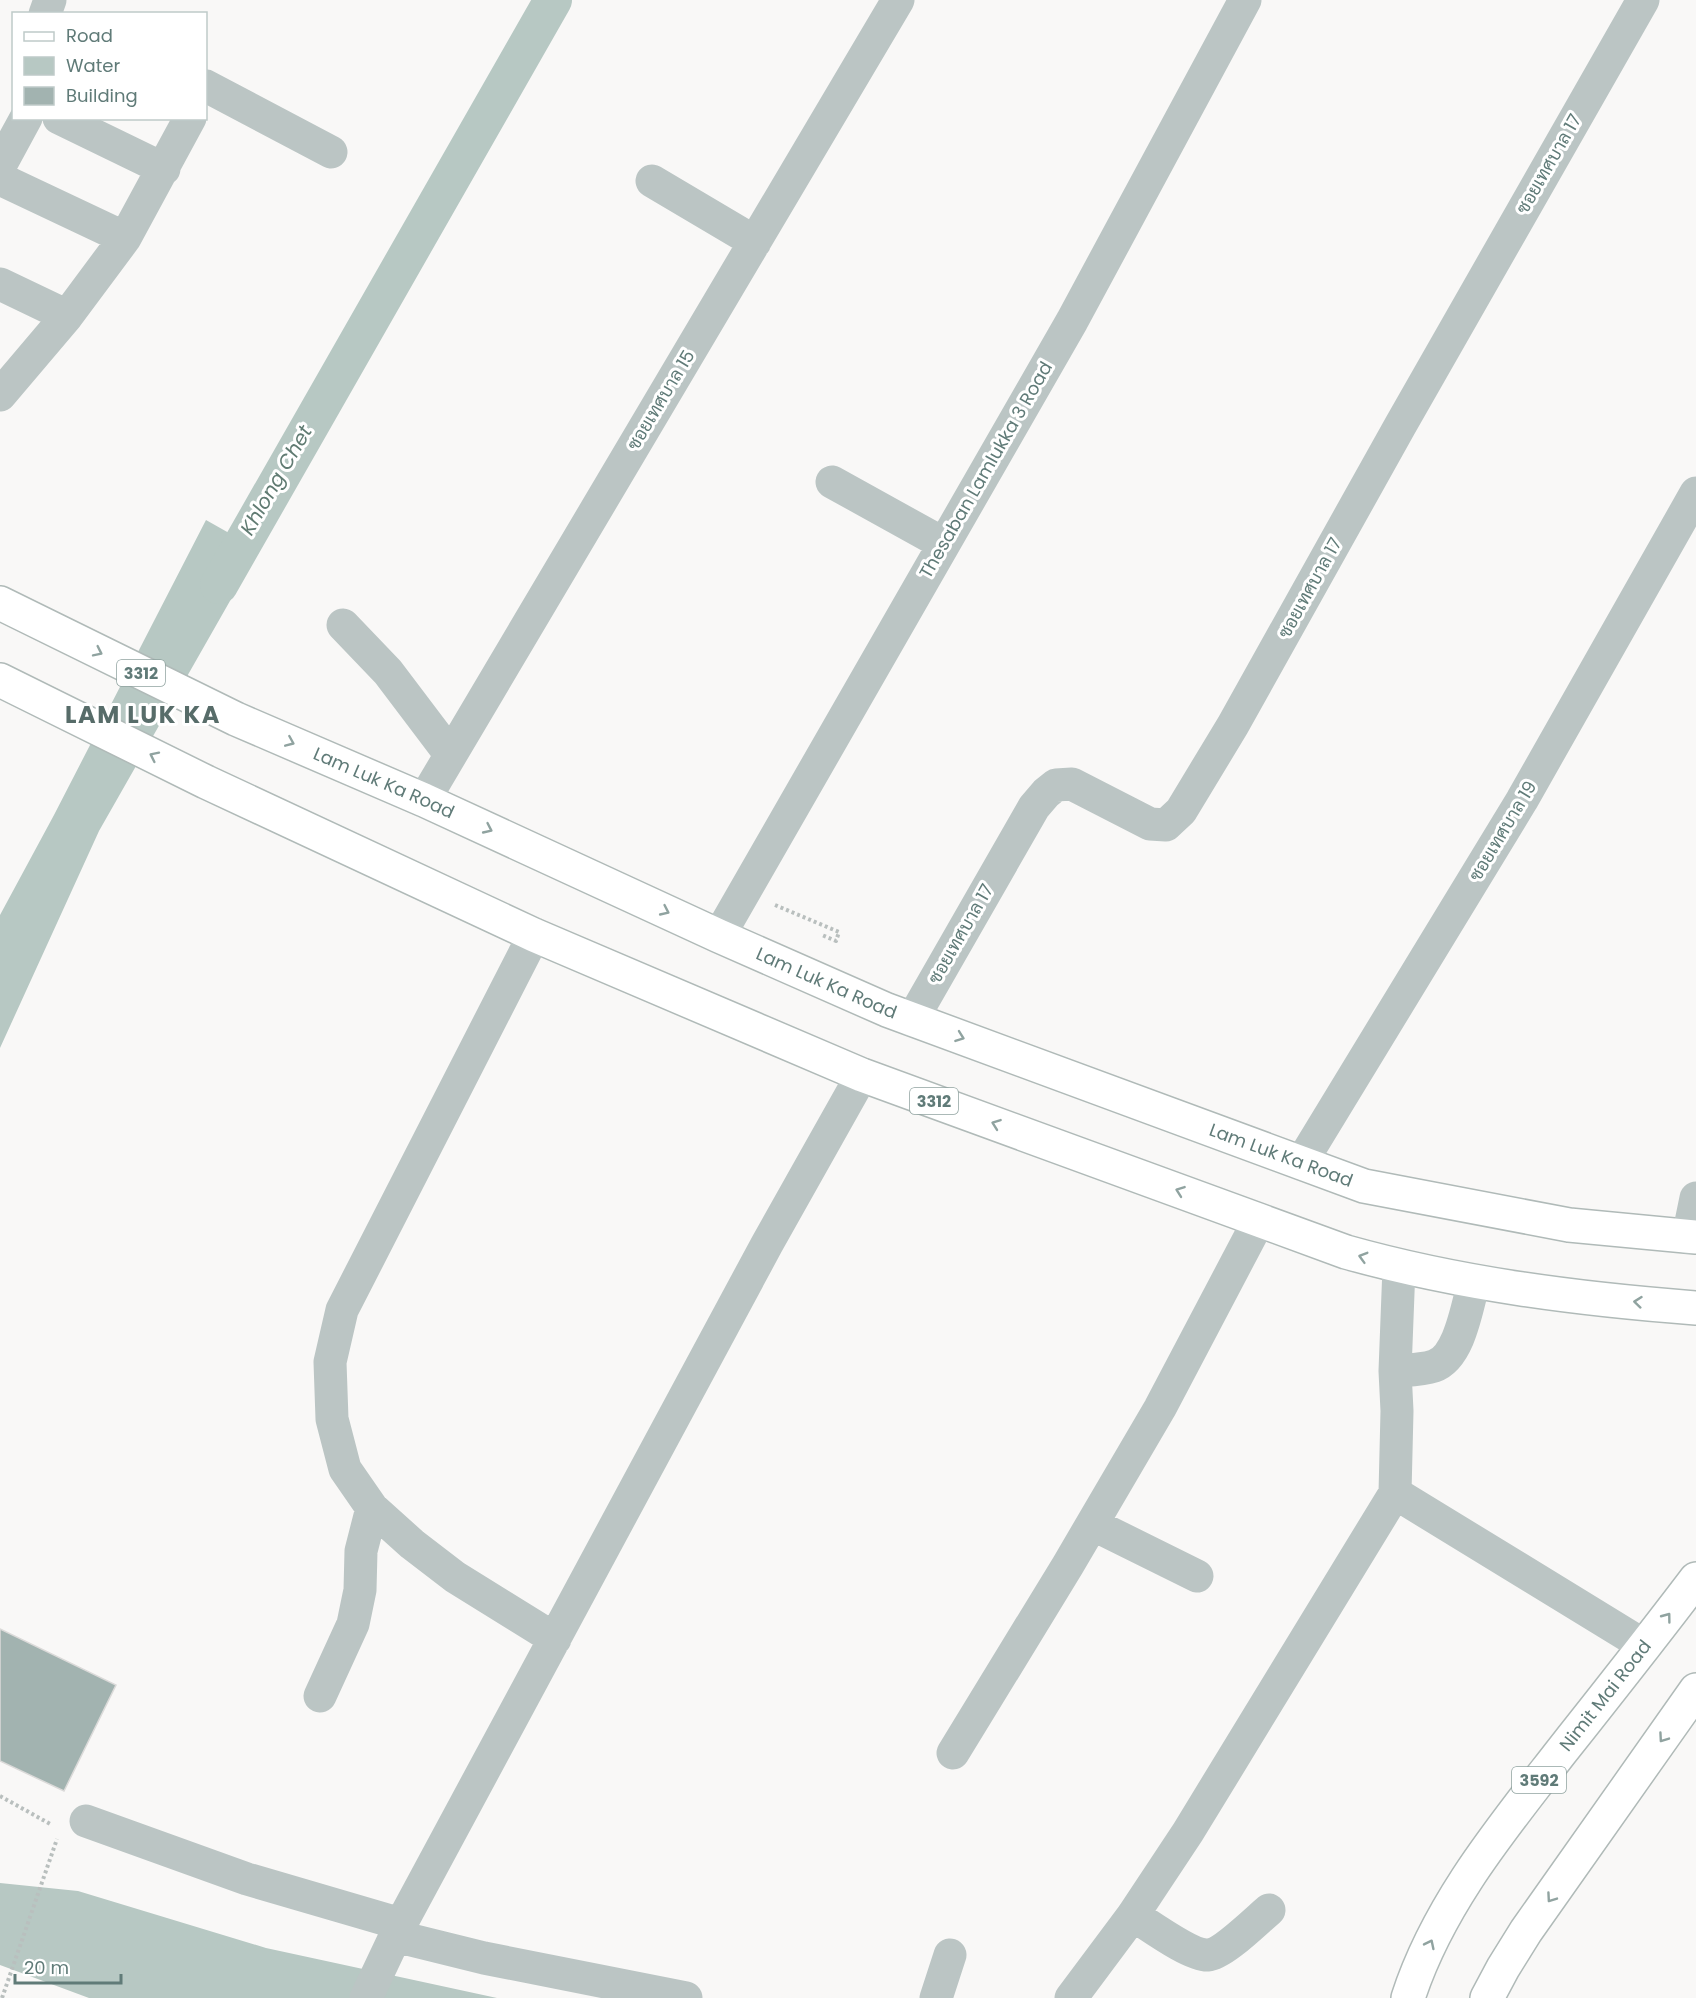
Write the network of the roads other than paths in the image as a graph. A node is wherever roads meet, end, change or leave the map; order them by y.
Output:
1 (898, 0) edge
2 (1245, 0) edge
3 (1643, 0) edge
4 (207, 89) edge
5 (25, 120) edge
6 (63, 120) edge
7 (189, 120) edge
8 (331, 152) dead end
9 (0, 166) edge
10 (164, 169) junction
11 (0, 179) edge
12 (652, 181) dead end
13 (125, 238) junction
14 (755, 242) junction
15 (0, 284) edge
16 (67, 316) junction
17 (0, 396) edge
18 (832, 482) dead end
19 (1696, 493) edge
20 (944, 544) junction
21 (0, 603) edge
22 (343, 625) dead end
23 (5, 687) edge
24 (450, 754) junction
25 (424, 800) junction
26 (534, 934) junction
27 (718, 936) junction
28 (912, 1020) junction
29 (862, 1075) junction
30 (1301, 1163) junction
31 (1696, 1198) edge
32 (1258, 1220) junction
33 (1692, 1237) edge
34 (1399, 1267) junction
35 (1474, 1282) junction
36 (1692, 1311) edge
37 (1395, 1371) junction
38 (1395, 1493) junction
39 (372, 1508) junction
40 (1092, 1524) junction
41 (1197, 1576) dead end
42 (1696, 1579) edge
43 (555, 1639) junction
44 (1644, 1646) junction
45 (1696, 1690) edge
46 (320, 1696) dead end
47 (953, 1753) dead end
48 (73, 1825) road end
49 (1269, 1910) dead end
50 (1133, 1915) junction
51 (394, 1938) junction
52 (950, 1955) dead end
53 (366, 1998) edge
54 (686, 1998) edge
55 (936, 1998) edge
56 (1071, 1998) edge
57 (1408, 1998) edge
58 (1487, 1998) edge

1 - 14 street, ซอยเทศบาล 15
2 - 20 street, Thesaban Lamlukka 3 Road
3 - 28 street, ซอยเทศบาล 17
4 - 8 street
5 - 9 street
6 - 10 street
7 - 10 street
10 - 13 street
11 - 13 street
12 - 14 street
13 - 16 street
14 - 24 street, ซอยเทศบาล 15
15 - 16 street
16 - 17 street
18 - 20 street
19 - 30 street, ซอยเทศบาล 19
20 - 27 street, Thesaban Lamlukka 3 Road
21 -> 25 main road, Lam Luk Ka Road / 3312
22 - 24 street
26 -> 23 main road, 3312
24 - 25 street, ซอยเทศบาล 15
25 -> 27 main road, Lam Luk Ka Road / 3312
26 - 29 main road, 3312
26 - 39 street
27 - 28 main road, Lam Luk Ka Road / 3312
28 -> 30 main road, Lam Luk Ka Road / 3312
32 -> 29 main road, 3312
29 - 43 street
30 - 33 main road, Lam Luk Ka Road / 3312
31 - 33 street
34 -> 32 main road, 3312
32 - 40 street
34 - 35 main road, 3312
34 - 37 street
36 -> 35 main road, 3312
35 - 37 street
37 - 38 street
38 - 44 street
38 - 50 street
39 - 43 street
39 - 46 street
40 - 41 street
40 - 47 street
44 -> 42 main road, Nimit Mai Road / 3592
43 - 51 street
57 -> 44 main road, Nimit Mai Road / 3592
45 -> 58 main road
48 - 51 street
49 - 50 street
50 - 56 street
51 - 53 street
51 - 54 street
52 - 55 street

